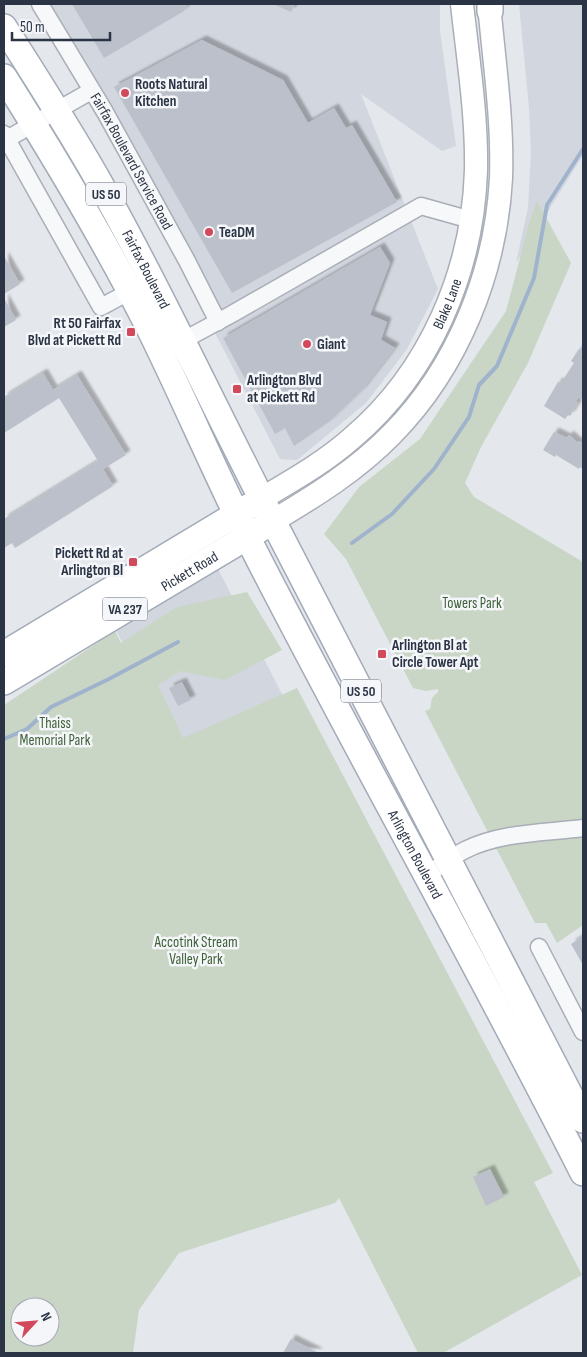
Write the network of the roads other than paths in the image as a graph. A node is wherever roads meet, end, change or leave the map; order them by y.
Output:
1 (40, 4) edge
2 (462, 4) edge
3 (490, 6) edge
4 (4, 27) edge
5 (4, 77) edge
6 (91, 91) junction
7 (58, 111) junction
8 (33, 124) junction
9 (5, 136) edge
10 (472, 220) junction
11 (140, 285) junction
12 (218, 322) junction
13 (182, 341) junction
14 (261, 499) junction
15 (273, 521) junction
16 (242, 525) junction
17 (4, 654) edge
18 (4, 682) edge
19 (583, 828) edge
20 (449, 860) junction
21 (426, 876) junction
22 (538, 947) dead end
23 (577, 1006) edge
24 (583, 1032) edge
25 (583, 1120) edge
26 (583, 1173) edge

1 - 6 street, Fairfax Boulevard Service Road
2 - 10 main road, Blake Lane
3 - 15 main road, Blake Lane
4 - 7 main road, Fairfax Boulevard / US 50
5 - 8 main road, Fairfax Boulevard / US 50
6 - 7 street
6 - 12 street, Fairfax Boulevard Service Road
7 - 8 street
7 - 11 main road, Fairfax Boulevard / US 50
8 - 9 street
8 - 11 main road, Fairfax Boulevard / US 50
9 - 11 street
10 - 12 street
10 - 14 main road, Blake Lane
11 - 13 main road, Fairfax Boulevard / US 50
11 - 16 main road, Fairfax Boulevard / US 50
12 - 13 street
13 - 14 main road, Fairfax Boulevard / US 50
14 - 15 main road, Fairfax Boulevard / US 50
14 - 16 main road, Blake Lane
15 - 16 main road, Pickett Road / VA 237
15 - 20 main road, Arlington Boulevard / US 50
16 - 17 main road, Pickett Road / VA 237
16 - 18 main road, Pickett Road / VA 237
16 - 21 main road, Arlington Boulevard / US 50
19 - 20 street
20 - 21 street
20 - 25 main road, Arlington Boulevard / US 50
21 - 26 main road, Arlington Boulevard / US 50
22 - 23 street
23 - 24 street

